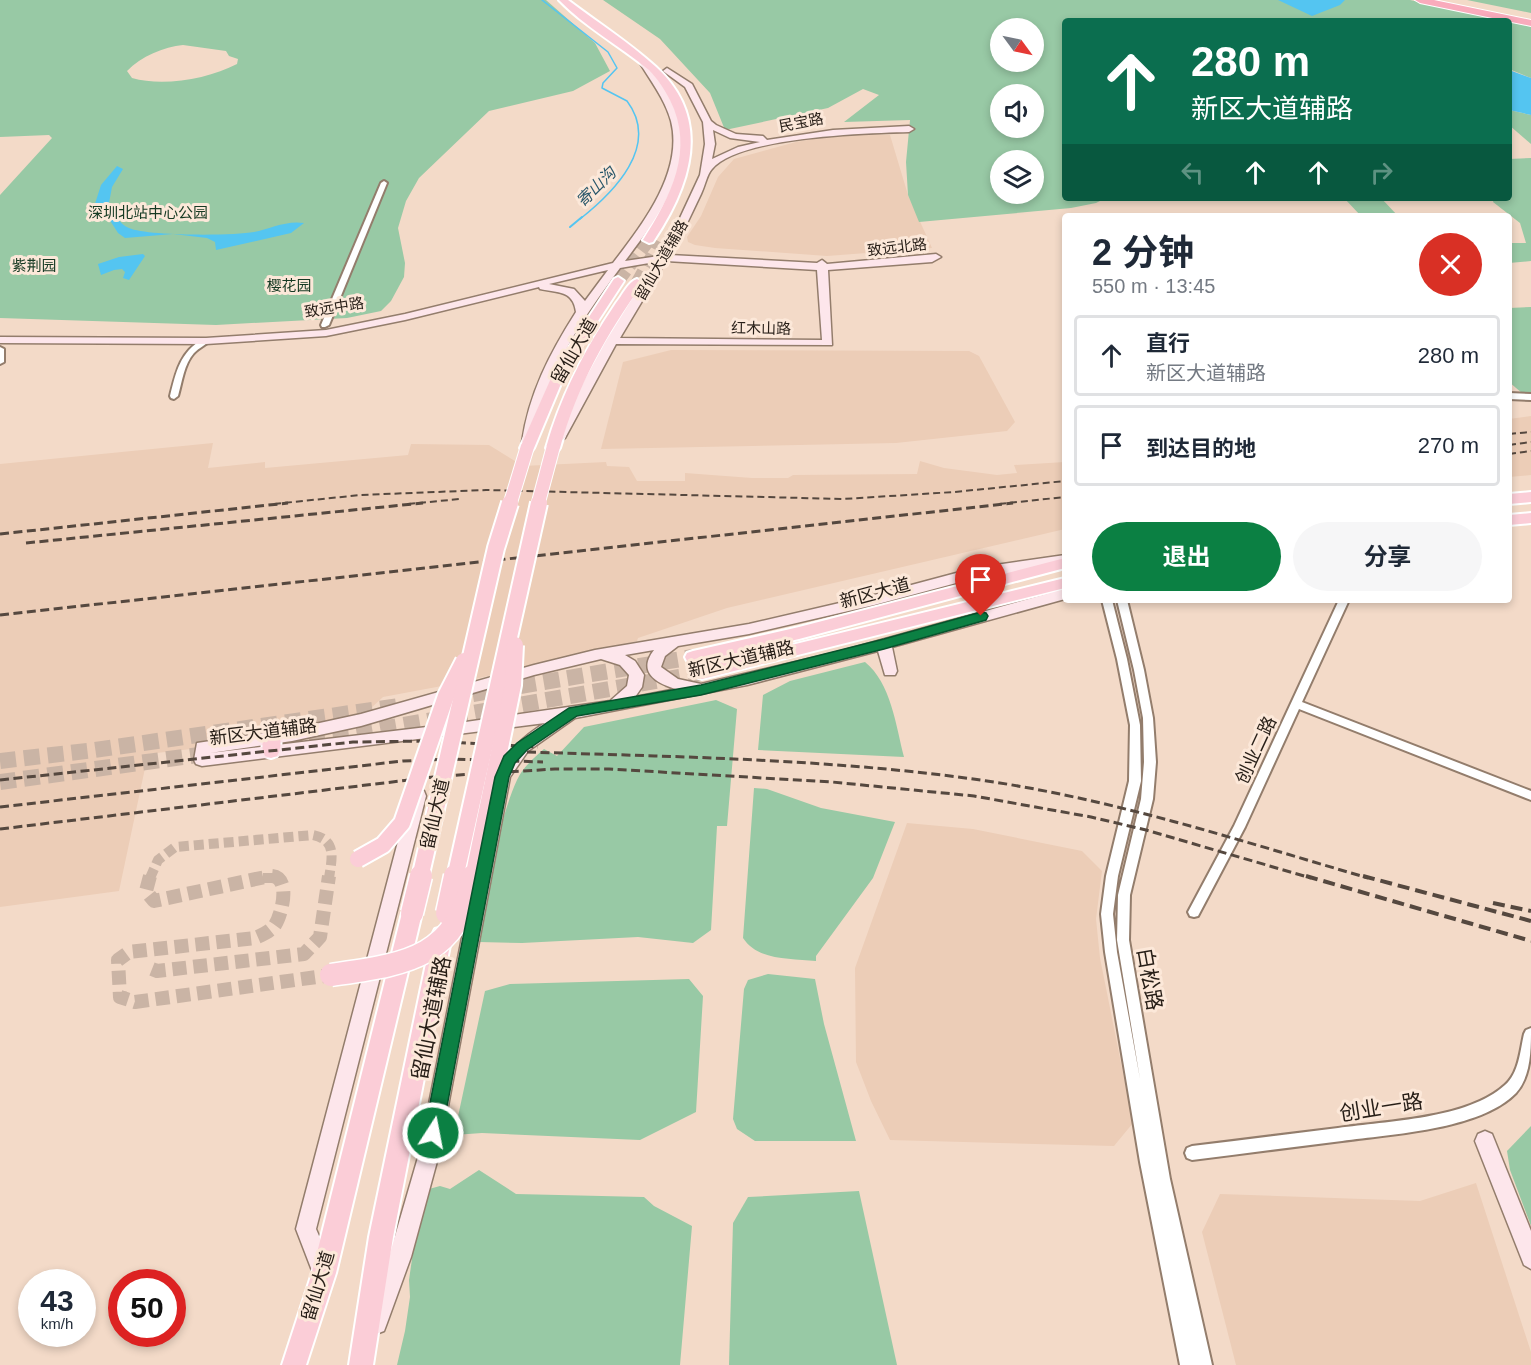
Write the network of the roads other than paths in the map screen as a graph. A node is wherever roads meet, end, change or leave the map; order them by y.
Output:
1 (563, 0) edge
2 (1420, 0) edge
3 (1444, 0) edge
4 (599, 15) dead end
5 (1507, 18) edge
6 (1531, 18) edge
7 (1512, 19) edge
8 (1531, 23) edge
9 (642, 60) junction
10 (667, 71) junction
11 (707, 122) junction
12 (706, 169) junction
13 (384, 183) dead end
14 (678, 233) junction
15 (701, 254) junction
16 (624, 255) junction
17 (664, 255) junction
18 (617, 265) junction
19 (822, 265) junction
20 (618, 282) tunnel mouth
21 (637, 283) tunnel mouth
22 (526, 287) junction
23 (582, 312) junction
24 (326, 325) junction
25 (0, 331) edge
26 (0, 340) edge
27 (206, 341) junction
28 (612, 341) junction
29 (0, 349) edge
30 (0, 362) edge
31 (174, 396) dead end
32 (1512, 396) edge
33 (1527, 398) edge
34 (527, 445) junction
35 (553, 448) junction
36 (1531, 497) edge
37 (1512, 499) edge
38 (1531, 518) edge
39 (1512, 520) edge
40 (1062, 562) edge
41 (1062, 563) edge
42 (1062, 584) edge
43 (1062, 595) edge
44 (1108, 603) edge
45 (1123, 603) edge
46 (1343, 603) edge
47 (517, 605) junction
48 (477, 633) junction
49 (686, 639) junction
50 (884, 644) junction
51 (596, 655) junction
52 (693, 657) tunnel mouth
53 (890, 671) dead end
54 (701, 682) junction
55 (616, 704) junction
56 (1296, 704) junction
57 (574, 711) junction
58 (399, 735) junction
59 (1531, 796) edge
60 (358, 859) dead end
61 (1194, 912) dead end
62 (331, 975) tunnel mouth
63 (1531, 1034) edge
64 (1485, 1141) dead end
65 (1192, 1153) dead end
66 (1531, 1258) edge
67 (324, 1273) junction
68 (297, 1354) edge
69 (362, 1362) edge
70 (288, 1365) edge
71 (1188, 1365) edge
72 (1204, 1365) edge

1 - 9 main road
2 - 5 highway
3 - 6 highway
4 - 10 main road
7 - 8 highway
9 - 10 main road
9 - 16 main road, 留仙大道辅路
10 - 11 main road, 留仙大道辅路
11 - 12 main road, 留仙大道辅路
11 - 12 main road, 民宝路
12 - 14 main road, 留仙大道辅路
13 - 24 street
14 - 15 main road
14 - 17 main road, 留仙大道辅路
15 - 17 main road, 致远北路
15 - 19 main road, 致远北路
16 - 17 main road, 致远中路
16 - 18 main road, 留仙大道辅路
16 - 24 main road, 致远中路
17 - 18 main road, 致远中路
17 - 19 main road, 致远北路
17 - 28 main road, 留仙大道辅路
18 - 22 main road, 致远中路
18 - 23 main road, 留仙大道辅路
19 - 19 main road, 致远北路
19 - 28 main road, 红木山路
20 - 34 main road, 留仙大道
21 - 35 main road, 留仙大道
22 - 23 main road
22 - 27 main road, 致远中路
23 - 34 main road, 留仙大道辅路
24 - 25 main road, 致远中路
26 - 27 main road, 致远中路
27 - 31 street
28 - 35 main road, 留仙大道辅路
29 - 30 street
32 - 33 street
34 - 48 main road, 留仙大道, bridge
35 - 47 main road, 留仙大道, bridge
36 - 37 main road
38 - 39 main road
40 - 49 main road, 新区大道辅路
41 - 52 main road, 新区大道
42 - 54 main road, 新区大道
43 - 50 main road, 新区大道辅路
44 - 71 street, 白松路
45 - 72 street, 白松路
46 - 56 street, 创业二路
47 - 62 main road, bridge
47 - 69 main road, 留仙大道, bridge
48 - 60 main road, bridge
48 - 67 main road, 留仙大道, bridge
49 - 51 main road, 新区大道辅路
49 - 54 main road
50 - 53 main road
50 - 54 main road, 新区大道辅路
51 - 55 main road
51 - 58 main road, 新区大道辅路
54 - 55 main road, 新区大道辅路
55 - 57 main road, 新区大道辅路
56 - 59 street
56 - 61 street, 创业二路
57 - 58 main road, 新区大道辅路
57 - 69 main road, 留仙大道辅路
58 - 67 main road
63 - 65 street, 创业一路
64 - 66 main road
67 - 68 main road, 留仙大道
68 - 70 main road, 留仙大道

